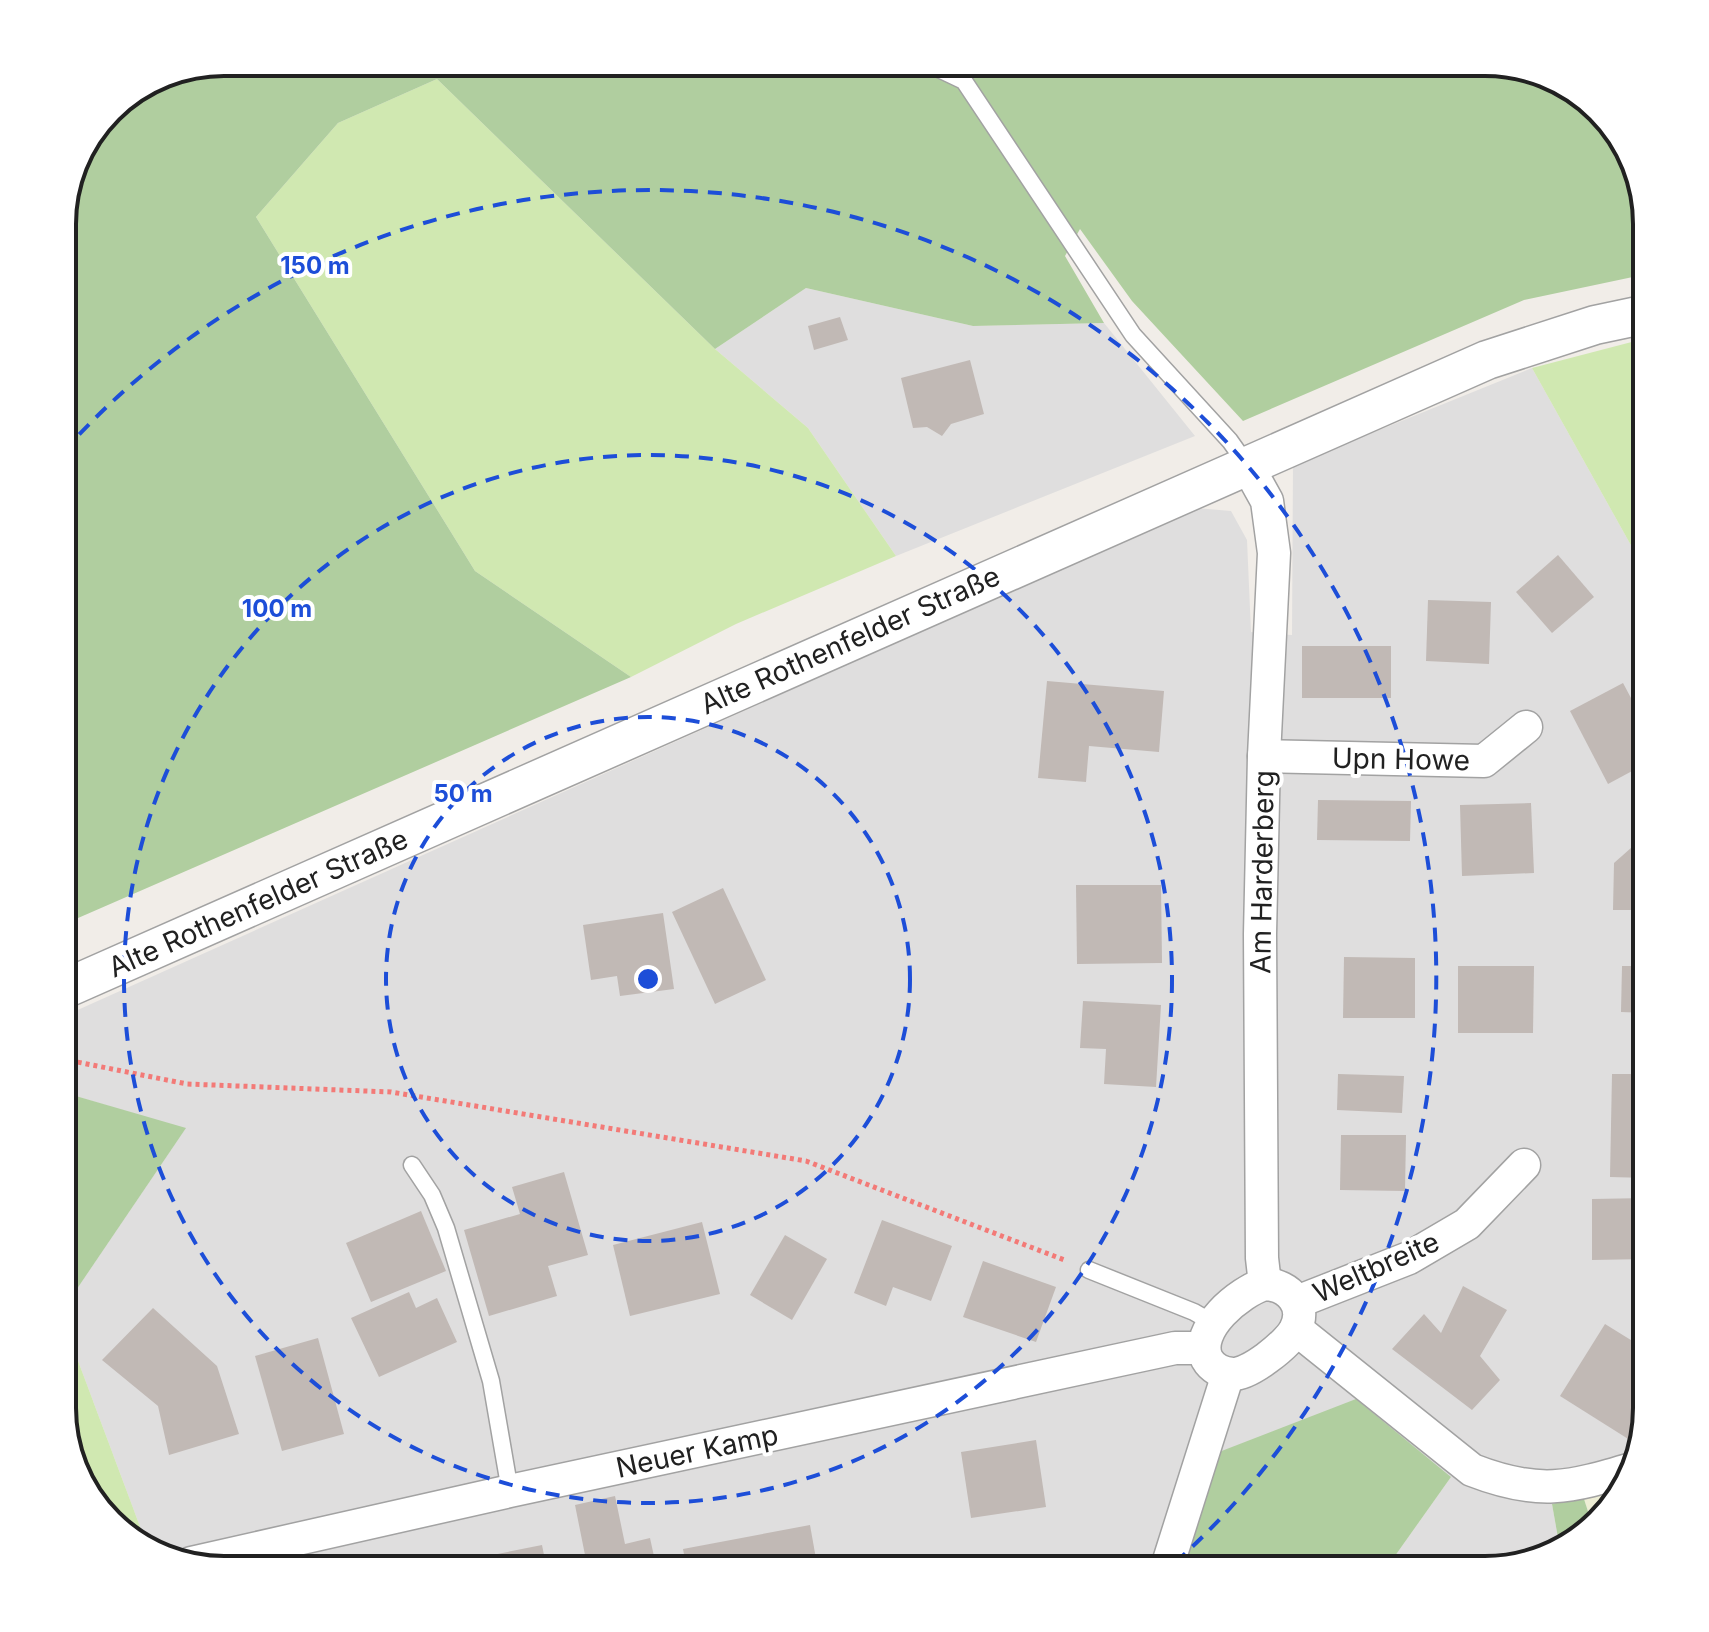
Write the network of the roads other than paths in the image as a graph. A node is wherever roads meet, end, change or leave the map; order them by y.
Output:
1 (953, 76) edge
2 (1633, 317) edge
3 (1247, 465) junction
4 (1526, 727) dead end
5 (1264, 756) junction
6 (76, 984) edge
7 (412, 1165) dead end
8 (1524, 1165) dead end
9 (1089, 1270) road end
10 (1265, 1284) junction
11 (1296, 1316) junction
12 (1208, 1336) junction
13 (1228, 1374) junction
14 (1618, 1473) edge
15 (510, 1491) junction
16 (222, 1556) edge
17 (1170, 1556) edge

1 - 3 lane
2 - 3 street, Alte Rothenfelder Straße
3 - 5 street, Am Harderberg
3 - 6 street, Alte Rothenfelder Straße
4 - 5 street, Upn Howe
5 - 10 street, Am Harderberg
7 - 15 lane
8 - 11 street, Weltbreite
9 - 12 lane
10 - 11 street
10 - 12 street
11 - 13 street
11 - 14 street
12 - 13 street
12 - 15 street, Neuer Kamp
13 - 17 street
15 - 16 street, Neuer Kamp

